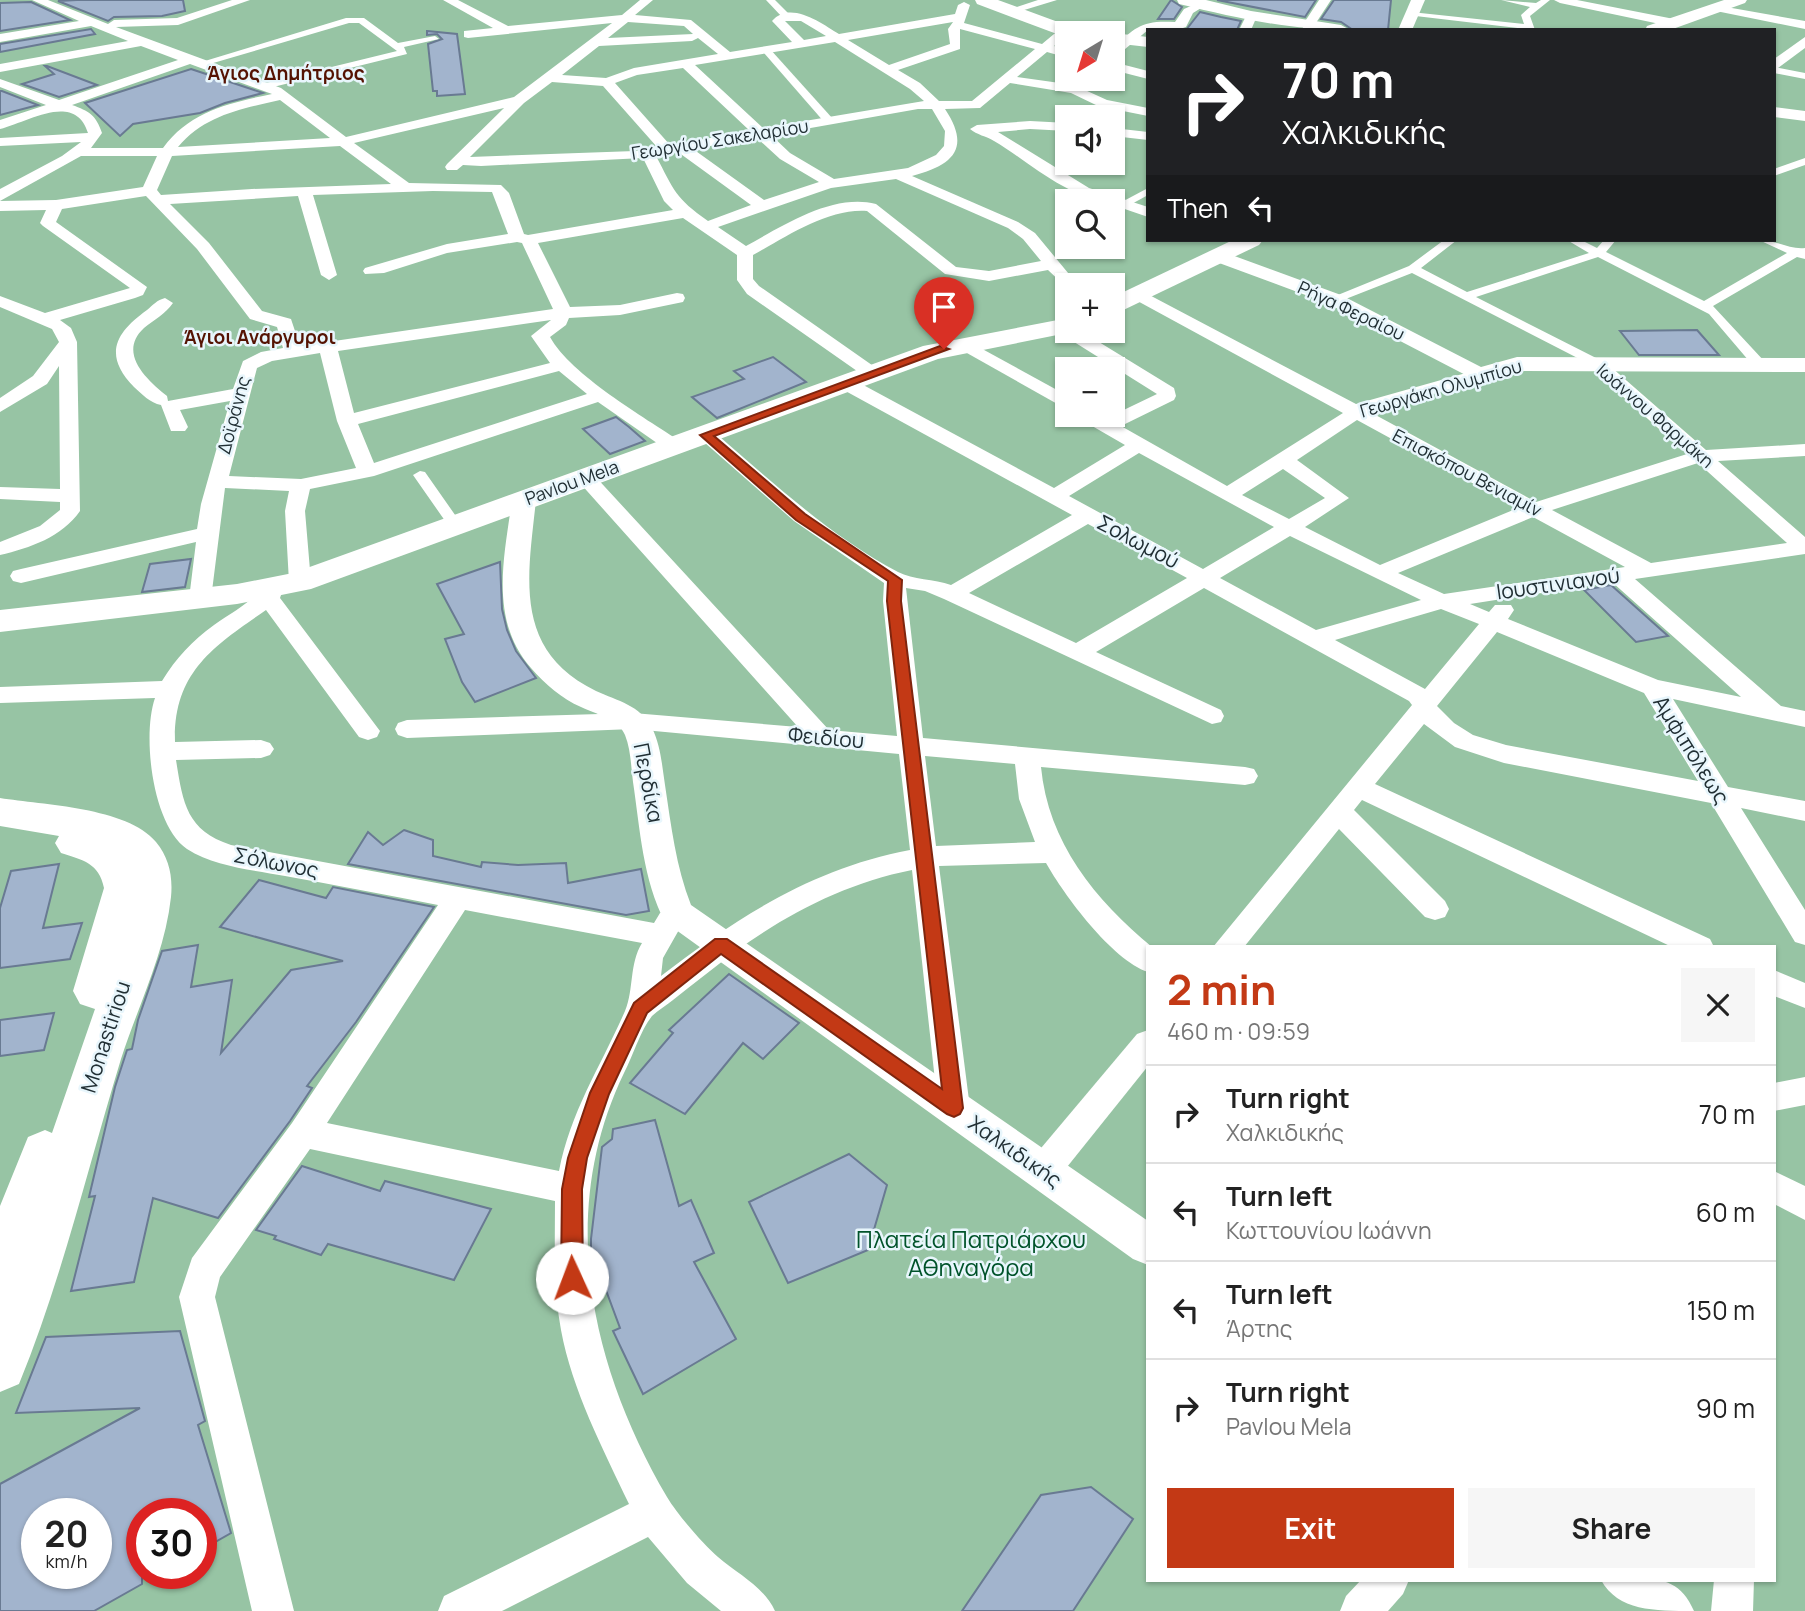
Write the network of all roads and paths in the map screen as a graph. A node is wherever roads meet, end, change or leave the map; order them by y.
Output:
1 (38, 0) edge
2 (244, 0) edge
3 (449, 0) edge
4 (647, 0) edge
5 (769, 0) edge
6 (965, 0) edge
7 (982, 0) edge
8 (1051, 0) edge
9 (1325, 0) edge
10 (1418, 0) edge
11 (1505, 0) edge
12 (1546, 0) edge
13 (1560, 0) edge
14 (1738, 0) edge
15 (1200, 2) edge
16 (1536, 6) junction
17 (1715, 8) junction
18 (1011, 11) junction
19 (1471, 11) dead end
20 (1411, 15) junction
21 (786, 16) junction
22 (625, 18) junction
23 (959, 21) junction
24 (1248, 23) edge
25 (1674, 23) junction
26 (96, 24) junction
27 (1470, 25) edge
28 (1805, 25) edge
29 (1308, 26) junction
30 (1055, 28) edge
31 (1324, 28) edge
32 (1406, 28) edge
33 (1515, 28) edge
34 (1530, 28) edge
35 (1659, 28) edge
36 (504, 29) junction
37 (468, 34) dead end
38 (703, 36) junction
39 (0, 38) edge
40 (435, 39) dead end
41 (839, 39) junction
42 (1130, 40) edge
43 (1055, 41) edge
44 (1805, 41) edge
45 (142, 42) junction
46 (596, 43) junction
47 (802, 45) junction
48 (396, 46) junction
49 (1045, 48) junction
50 (767, 51) junction
51 (1055, 51) edge
52 (729, 57) junction
53 (194, 62) junction
54 (686, 64) junction
55 (1776, 65) edge
56 (565, 67) junction
57 (0, 68) edge
58 (889, 69) junction
59 (1125, 69) edge
60 (634, 72) junction
61 (1146, 74) edge
62 (1805, 76) edge
63 (549, 78) junction
64 (1010, 79) junction
65 (607, 82) junction
66 (0, 83) edge
67 (265, 86) junction
68 (1055, 87) edge
69 (1078, 91) edge
70 (284, 95) junction
71 (519, 100) junction
72 (63, 104) junction
73 (936, 105) junction
74 (1126, 108) joint
75 (1146, 112) edge
76 (1776, 112) edge
77 (1805, 116) edge
78 (829, 121) junction
79 (0, 125) edge
80 (1055, 126) edge
81 (977, 129) junction
82 (952, 131) junction
83 (1125, 133) edge
84 (759, 134) junction
85 (1146, 136) edge
86 (93, 138) junction
87 (345, 141) junction
88 (0, 142) edge
89 (675, 149) junction
90 (166, 152) junction
91 (648, 154) junction
92 (73, 155) junction
93 (40, 159) dead end
94 (1776, 159) edge
95 (460, 160) junction
96 (1805, 161) edge
97 (1776, 172) edge
98 (895, 174) junction
99 (832, 184) junction
100 (433, 187) junction
101 (407, 188) junction
102 (1081, 189) edge
103 (303, 192) junction
104 (1146, 192) edge
105 (0, 196) edge
106 (153, 196) junction
107 (1125, 203) edge
108 (1125, 204) edge
109 (56, 205) junction
110 (0, 206) edge
111 (762, 206) junction
112 (871, 207) joint
113 (1146, 211) edge
114 (685, 213) junction
115 (707, 226) junction
116 (522, 239) junction
117 (1448, 242) edge
118 (1577, 242) edge
119 (1608, 242) edge
120 (1770, 242) edge
121 (1236, 245) edge
122 (745, 253) junction
123 (1600, 253) junction
124 (1802, 254) edge
125 (1052, 264) junction
126 (1413, 269) junction
127 (372, 271) dead end
128 (1060, 273) edge
129 (329, 275) dead end
130 (1138, 294) junction
131 (1466, 296) junction
132 (677, 298) dead end
133 (1334, 299) junction
134 (1125, 301) edge
135 (165, 303) dead end
136 (5, 306) edge
137 (1705, 306) junction
138 (561, 313) junction
139 (44, 318) junction
140 (1055, 330) edge
141 (68, 342) junction
142 (1090, 343) edge
143 (964, 344) junction
144 (328, 348) junction
145 (293, 352) junction
146 (1112, 357) edge
147 (562, 365) junction
148 (1125, 365) edge
149 (1597, 365) junction
150 (1760, 365) junction
151 (1805, 365) edge
152 (1479, 375) junction
153 (860, 379) junction
154 (240, 393) junction
155 (602, 395) junction
156 (1055, 396) edge
157 (165, 403) junction
158 (0, 406) edge
159 (1354, 411) junction
160 (1125, 417) edge
161 (347, 421) junction
162 (178, 427) dead end
163 (1108, 427) edge
164 (706, 435) junction
165 (1139, 444) junction
166 (674, 446) junction
167 (1805, 450) edge
168 (1701, 456) junction
169 (1283, 460) junction
170 (367, 472) junction
171 (420, 475) dead end
172 (586, 478) junction
173 (217, 482) junction
174 (301, 485) junction
175 (0, 493) edge
176 (1227, 495) junction
177 (71, 496) junction
178 (1054, 497) junction
179 (524, 500) junction
180 (1534, 509) junction
181 (1088, 515) junction
182 (455, 525) junction
183 (1292, 528) junction
184 (209, 533) junction
185 (1805, 548) edge
186 (0, 549) edge
187 (1648, 571) junction
188 (1379, 572) junction
189 (1617, 575) junction
190 (21, 576) dead end
191 (1205, 578) junction
192 (895, 580) junction
193 (280, 590) junction
194 (1519, 590) junction
195 (953, 594) junction
196 (200, 599) junction
197 (1442, 601) junction
198 (71, 613) junction
199 (0, 621) edge
200 (1493, 623) junction
201 (0, 633) edge
202 (1314, 638) junction
203 (1077, 653) junction
204 (1653, 687) junction
205 (170, 689) junction
206 (0, 695) edge
207 (1426, 705) junction
208 (1773, 712) junction
209 (1212, 716) dead end
210 (1805, 719) edge
211 (633, 721) junction
212 (407, 729) dead end
213 (368, 731) dead end
214 (822, 737) junction
215 (912, 745) junction
216 (261, 749) dead end
217 (164, 751) junction
218 (1027, 756) junction
219 (1245, 776) dead end
220 (1358, 787) junction
221 (1719, 795) junction
222 (1338, 811) junction
223 (1805, 811) edge
224 (0, 812) edge
225 (0, 831) edge
226 (1053, 852) junction
227 (925, 857) junction
228 (458, 898) junction
229 (1435, 909) dead end
230 (668, 924) junction
231 (1805, 934) edge
232 (721, 944) junction
233 (1229, 945) edge
234 (1696, 945) edge
235 (1146, 958) edge
236 (1776, 983) edge
237 (1805, 996) edge
238 (641, 1008) junction
239 (1146, 1045) edge
240 (1805, 1091) edge
241 (1776, 1097) edge
242 (954, 1108) junction
243 (303, 1133) junction
244 (1043, 1171) junction
245 (1776, 1187) edge
246 (572, 1189) junction
247 (1805, 1204) edge
248 (25, 1211) edge
249 (1140, 1232) edge
250 (0, 1271) edge
251 (0, 1365) edge
252 (654, 1513) junction
253 (1387, 1582) edge
254 (1628, 1582) edge
255 (1734, 1582) edge
256 (273, 1611) edge
257 (460, 1611) edge
258 (754, 1611) edge
259 (1361, 1611) edge
260 (1669, 1611) edge
261 (1732, 1611) edge

1 - 26 street
2 - 26 street
3 - 36 street
4 - 22 street
5 - 21 street
6 - 23 street
7 - 18 main road
8 - 18 street
9 - 29 street
10 - 20 street
11 - 16 street
12 - 16 street
13 - 25 street
14 - 17 main road
15 - 24 main road
15 - 42 street
16 - 34 street
17 - 25 main road
17 - 28 street
18 - 30 main road
19 - 27 street
20 - 27 street
20 - 32 street
21 - 41 street
21 - 47 street
22 - 36 street
22 - 38 street
22 - 46 street
23 - 41 street
23 - 49 street
23 - 58 street
24 - 29 main road
25 - 35 main road
26 - 39 street
26 - 45 street
27 - 33 street
29 - 31 main road
36 - 37 street
38 - 46 street
38 - 52 street
40 - 48 street
41 - 47 street
41 - 58 street
43 - 49 street, Γεωργίου Σακελαρίου
44 - 55 street
45 - 53 street
45 - 57 street
46 - 56 street
47 - 50 street
48 - 53 street
48 - 67 street
49 - 51 street
49 - 64 street, Γεωργίου Σακελαρίου
50 - 52 street
50 - 78 street
52 - 54 street
53 - 67 street
53 - 72 street
54 - 60 street
54 - 84 street
55 - 62 street
56 - 60 street
56 - 63 street
58 - 73 street
59 - 61 street
60 - 65 street
63 - 65 street
63 - 71 street
64 - 68 street
64 - 73 street, Γεωργίου Σακελαρίου
65 - 89 street
66 - 72 street
67 - 70 street
69 - 74 street
70 - 87 street
70 - 90 street
71 - 87 street
71 - 95 street
72 - 79 street
72 - 86 street
73 - 78 street, Γεωργίου Σακελαρίου
73 - 82 street
74 - 75 street
76 - 77 street
78 - 84 street, Γεωργίου Σακελαρίου
80 - 81 street
81 - 82 street
81 - 102 street
82 - 98 street
83 - 85 street
84 - 89 street, Γεωργίου Σακελαρίου
84 - 99 street
86 - 88 street
86 - 92 street
87 - 90 street
87 - 101 street
89 - 91 street, Γεωργίου Σακελαρίου
89 - 111 street
90 - 92 street
90 - 106 street
91 - 95 street, Γεωργίου Σακελαρίου
91 - 114 street
92 - 93 street
92 - 105 street
94 - 96 street
95 - 100 street
96 - 97 street
98 - 99 street
98 - 125 street
99 - 111 street
100 - 101 street
100 - 116 street
101 - 103 street
103 - 106 street
103 - 129 street
104 - 107 street
106 - 109 street
106 - 145 street
108 - 113 street
109 - 110 street
109 - 139 street
111 - 115 street
112 - 122 street
112 - 125 street
114 - 115 street
114 - 116 street
115 - 122 street
116 - 127 street
116 - 138 street
117 - 126 street
118 - 123 street
119 - 123 street
120 - 124 street
121 - 130 main road
121 - 133 street, Ρήγα Φεραίου
122 - 153 street, Σολωμού
123 - 131 street
123 - 137 street
124 - 137 street
125 - 128 street
126 - 131 street, Ιωάννου Φαρμάκη
126 - 133 street
130 - 134 main road
130 - 159 street, Επισκόπου Βενιαμίν
131 - 149 street, Ιωάννου Φαρμάκη
132 - 138 street
133 - 152 street, Ρήγα Φεραίου
135 - 157 street
136 - 139 street
137 - 150 street
138 - 144 street
138 - 147 street
139 - 141 street
140 - 143 main road, Pavlou Mela
141 - 158 street
141 - 177 street
142 - 146 street
143 - 153 main road, Pavlou Mela
143 - 156 street
144 - 145 street
144 - 161 street
145 - 154 street, Δοϊράνης
147 - 155 street
147 - 161 street
148 - 160 street
149 - 150 street, Γεωργάκη Ολυμπίου
149 - 152 street, Γεωργάκη Ολυμπίου
149 - 168 street, Ιωάννου Φαρμάκη
150 - 151 street, Γεωργάκη Ολυμπίου
152 - 159 street, Γεωργάκη Ολυμπίου
153 - 164 main road, Pavlou Mela
153 - 178 street, Σολωμού
154 - 157 street
154 - 173 street, Δοϊράνης
155 - 166 street
155 - 170 street
157 - 162 street
159 - 169 street, Γεωργάκη Ολυμπίου
159 - 180 street, Επισκόπου Βενιαμίν
161 - 170 street
163 - 165 street
164 - 166 main road, Pavlou Mela
164 - 192 street
165 - 176 street
165 - 178 street
166 - 172 main road, Pavlou Mela
167 - 168 street
168 - 180 street
168 - 185 street, Ιωάννου Φαρμάκη
169 - 176 street, Γεωργάκη Ολυμπίου
169 - 183 street
170 - 174 street
171 - 182 street
172 - 179 main road, Pavlou Mela
172 - 214 street
173 - 174 street
173 - 184 street, Δοϊράνης
174 - 193 street
175 - 177 street
176 - 183 street
177 - 186 street
178 - 181 street, Σολωμού
179 - 182 main road, Pavlou Mela
179 - 211 street, Περδίκα
180 - 187 street, Επισκόπου Βενιαμίν
180 - 188 street
181 - 191 street, Σολωμού
181 - 195 street
182 - 193 main road, Pavlou Mela
183 - 188 street
183 - 191 street
184 - 190 street
184 - 196 street, Δοϊράνης
185 - 187 street, Ιουστινιανού
187 - 189 street, Ιουστινιανού
188 - 197 street
189 - 194 street, Ιουστινιανού
189 - 208 street
191 - 202 street, Σολωμού
191 - 203 street
192 - 195 street
192 - 215 street
193 - 196 main road, Pavlou Mela
193 - 205 street, Σόλωνος
193 - 213 street
194 - 197 street, Ιουστινιανού
194 - 200 street
195 - 203 street
196 - 198 main road, Pavlou Mela
197 - 200 street, Αμφιπόλεως
197 - 202 street, Ιουστινιανού
198 - 199 main road, Pavlou Mela
198 - 201 main road, Pavlou Mela
200 - 204 street, Αμφιπόλεως
200 - 207 street
202 - 207 street, Σολωμού
203 - 209 street
204 - 208 street
204 - 221 street, Αμφιπόλεως
205 - 206 street
205 - 217 street, Σόλωνος
207 - 220 street
207 - 221 street, Σολωμού
208 - 210 street
211 - 212 street, Φειδίου
211 - 214 street, Φειδίου
211 - 230 street, Περδίκα
214 - 215 street, Φειδίου
215 - 218 street, Φειδίου
215 - 227 street
216 - 217 street
217 - 228 street, Σόλωνος
218 - 219 street, Φειδίου
218 - 226 street
220 - 222 street
220 - 234 street
221 - 223 street, Σολωμού
221 - 231 street, Αμφιπόλεως
222 - 229 street
222 - 233 street
224 - 248 main road, Monastiriou
225 - 248 main road, Monastiriou
226 - 227 street
226 - 235 street
227 - 232 street
227 - 242 street
228 - 230 street, Σόλωνος
228 - 243 street
230 - 232 street, Χαλκιδικής
230 - 238 street
232 - 238 street
232 - 242 street, Χαλκιδικής
236 - 237 street
238 - 246 street
239 - 244 street
240 - 241 street
242 - 244 street, Χαλκιδικής
243 - 246 street
243 - 256 street
244 - 249 street, Χαλκιδικής
245 - 247 street
246 - 252 street
248 - 250 main road, Monastiriou
248 - 251 main road, Monastiriou
252 - 257 street
252 - 258 street
253 - 259 street
254 - 260 street
255 - 261 street

